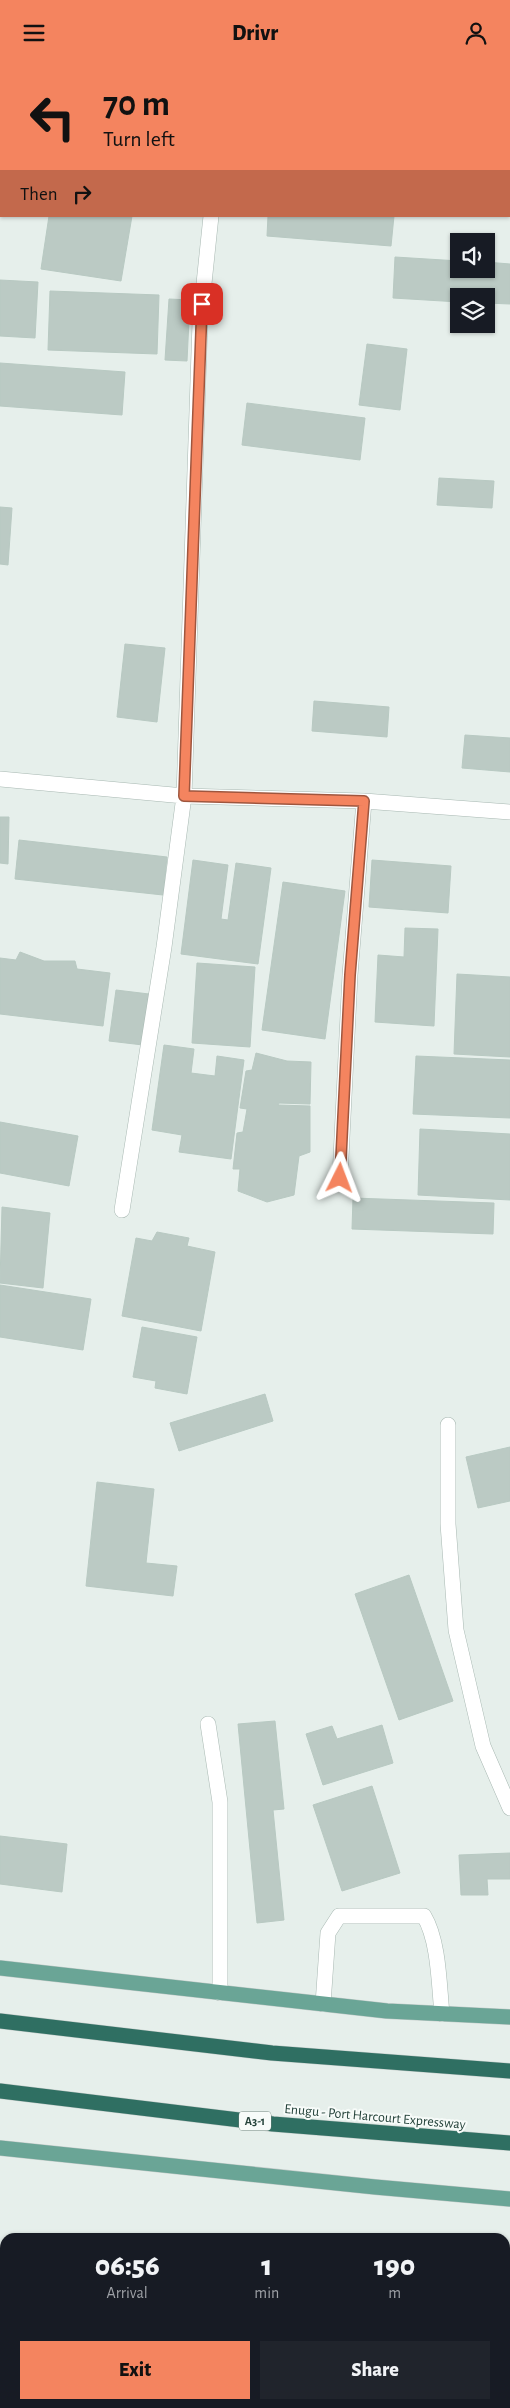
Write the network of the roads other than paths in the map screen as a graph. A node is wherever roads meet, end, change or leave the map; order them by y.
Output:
1 (211, 217) edge
2 (0, 779) edge
3 (184, 796) junction
4 (364, 801) junction
5 (510, 812) edge
6 (340, 1178) dead end
7 (122, 1210) dead end
8 (448, 1425) dead end
9 (208, 1724) dead end
10 (510, 1808) edge
11 (0, 1968) edge
12 (220, 1993) junction
13 (323, 2004) junction
14 (442, 2014) junction
15 (510, 2017) edge
16 (0, 2021) edge
17 (510, 2071) edge
18 (0, 2091) edge
19 (510, 2143) edge
20 (0, 2148) edge
21 (510, 2199) edge

1 - 3 street
2 - 3 street
3 - 4 street
3 - 7 street
4 - 5 street
4 - 6 street
8 - 10 street
9 - 12 street
11 - 12 main road
12 - 13 main road
13 - 14 main road
13 - 14 street
14 - 15 main road
16 - 17 highway
18 - 19 highway, Enugu - Port Harcourt Expressway / A3-1
20 - 21 main road

